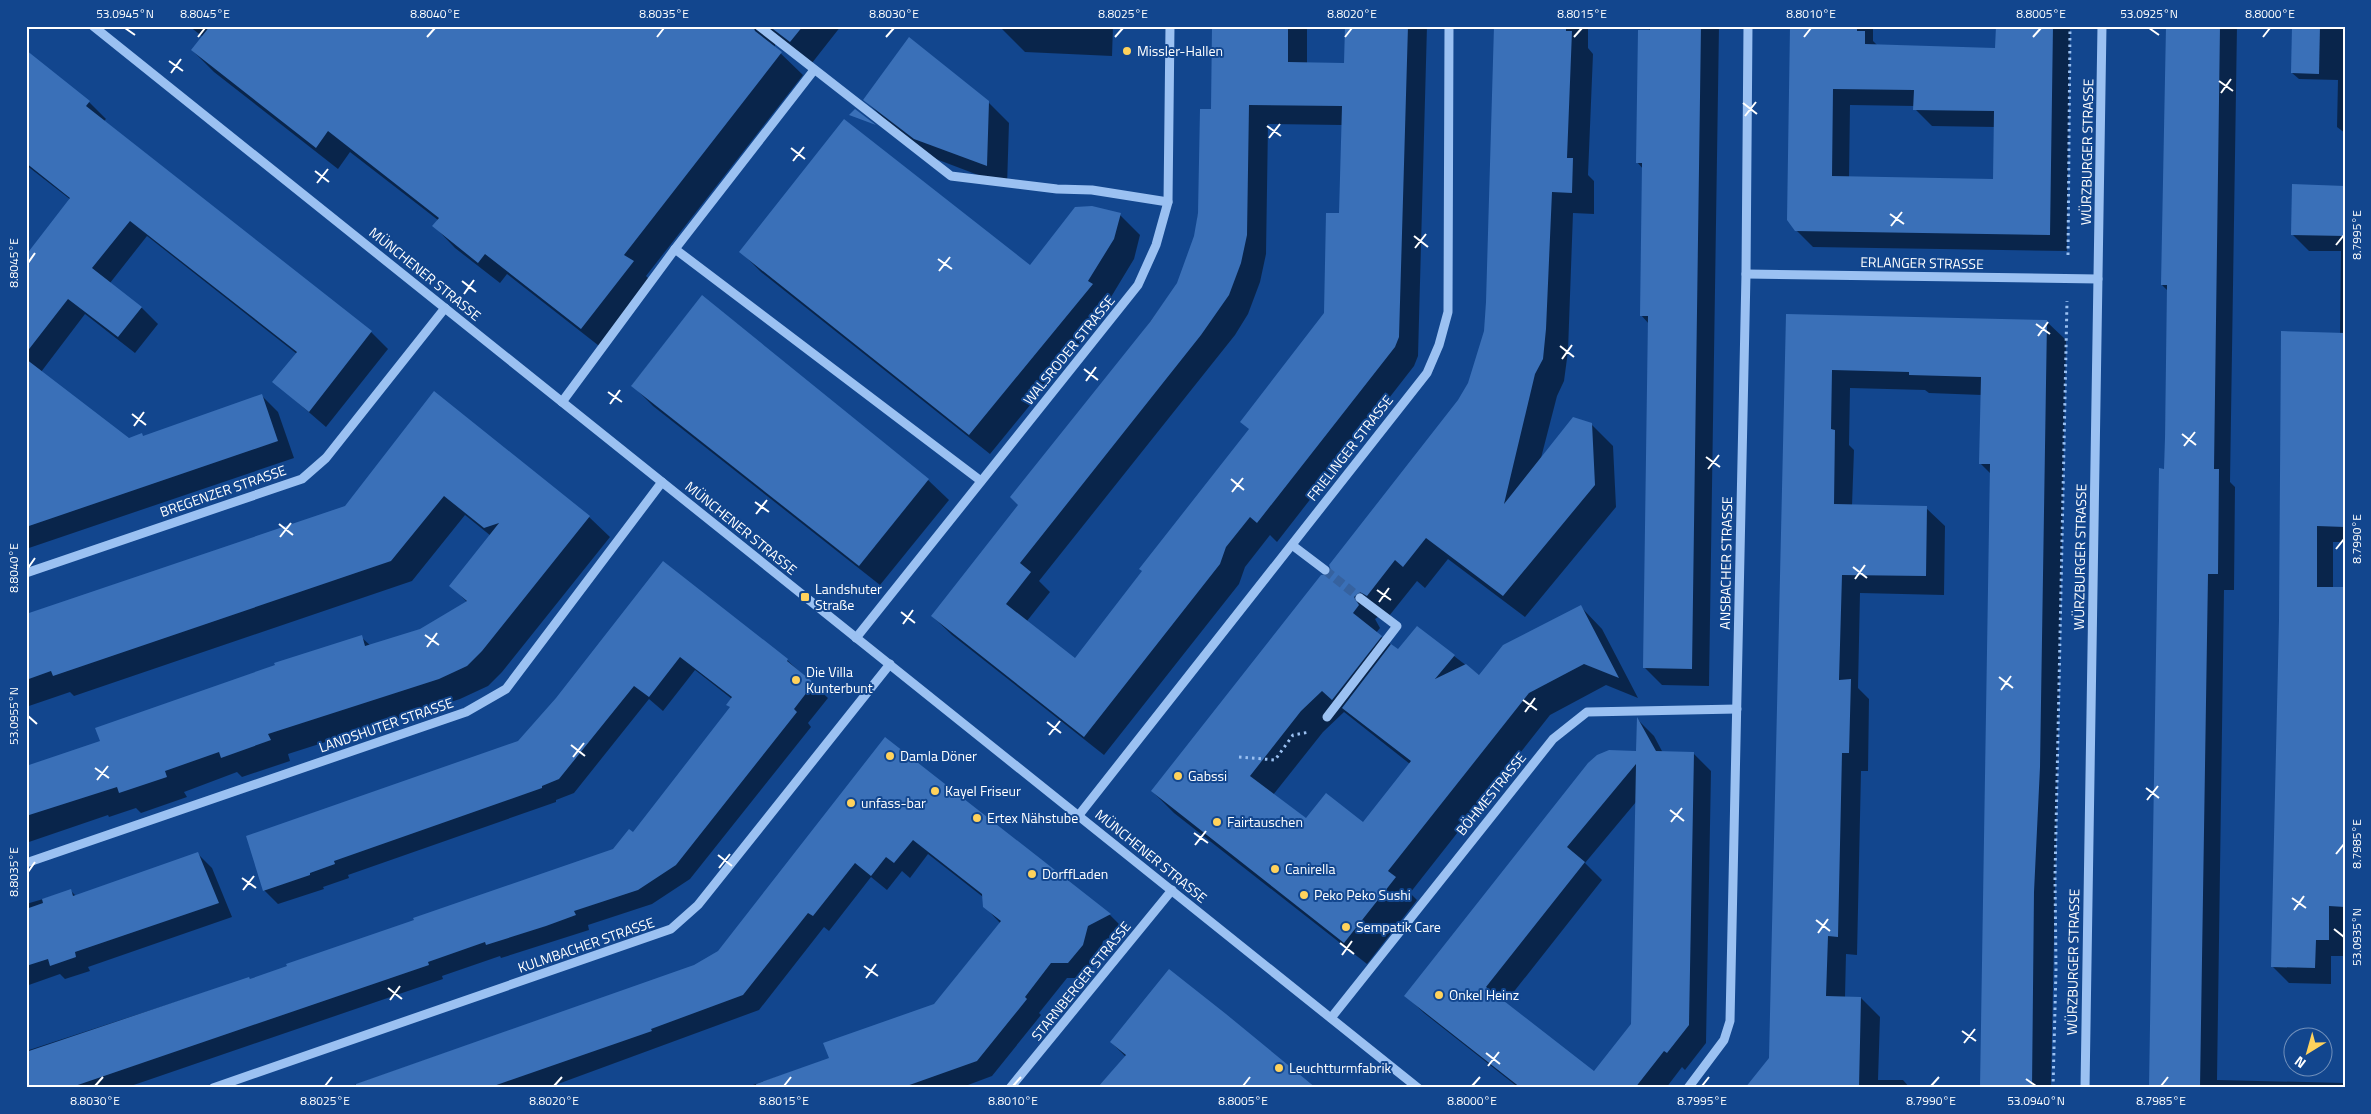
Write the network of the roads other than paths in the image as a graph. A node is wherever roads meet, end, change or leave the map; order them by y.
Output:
1 (93, 26) edge
2 (758, 26) edge
3 (1170, 26) edge
4 (1449, 26) edge
5 (1748, 26) edge
6 (2102, 26) edge
7 (814, 70) junction
8 (1168, 202) junction
9 (675, 249) junction
10 (1746, 274) junction
11 (2098, 279) junction
12 (445, 308) junction
13 (562, 402) junction
14 (981, 481) junction
15 (662, 482) junction
16 (1292, 545) junction
17 (1324, 570) tunnel mouth
18 (26, 573) edge
19 (1360, 598) tunnel mouth
20 (856, 638) junction
21 (890, 664) junction
22 (1737, 708) junction
23 (1327, 717) road end
24 (1079, 815) junction
25 (26, 863) edge
26 (1172, 890) junction
27 (1331, 1018) junction
28 (213, 1088) edge
29 (1010, 1088) edge
30 (1418, 1088) edge
31 (1688, 1088) edge
32 (2085, 1088) edge

1 - 12 street, MÜNCHENER STRASSE
2 - 7 street
3 - 8 street, WALSRODER STRASSE
4 - 16 street, FRIELINGER STRASSE
5 - 10 street, ANSBACHER STRASSE
6 - 11 street, WÜRZBURGER STRASSE
7 - 8 street
7 - 9 street
8 - 14 street, WALSRODER STRASSE
9 - 13 street
9 - 14 street
10 - 11 street, ERLANGER STRASSE
10 - 22 street, ANSBACHER STRASSE
11 - 32 street, WÜRZBURGER STRASSE
12 - 13 street, MÜNCHENER STRASSE
12 - 18 street, BREGENZER STRASSE
13 - 15 street, MÜNCHENER STRASSE
14 - 20 street, WALSRODER STRASSE
15 - 20 street, MÜNCHENER STRASSE
15 - 25 street, LANDSHUTER STRASSE
16 - 17 street
16 - 24 street, FRIELINGER STRASSE
19 - 23 street
20 - 21 street, MÜNCHENER STRASSE
21 - 24 street, MÜNCHENER STRASSE
21 - 28 street, KULMBACHER STRASSE
22 - 27 street, BÖHMESTRASSE
22 - 31 street, ANSBACHER STRASSE
24 - 26 street, MÜNCHENER STRASSE
26 - 27 street, MÜNCHENER STRASSE
26 - 29 street, STARNBERGER STRASSE
27 - 30 street, MÜNCHENER STRASSE

